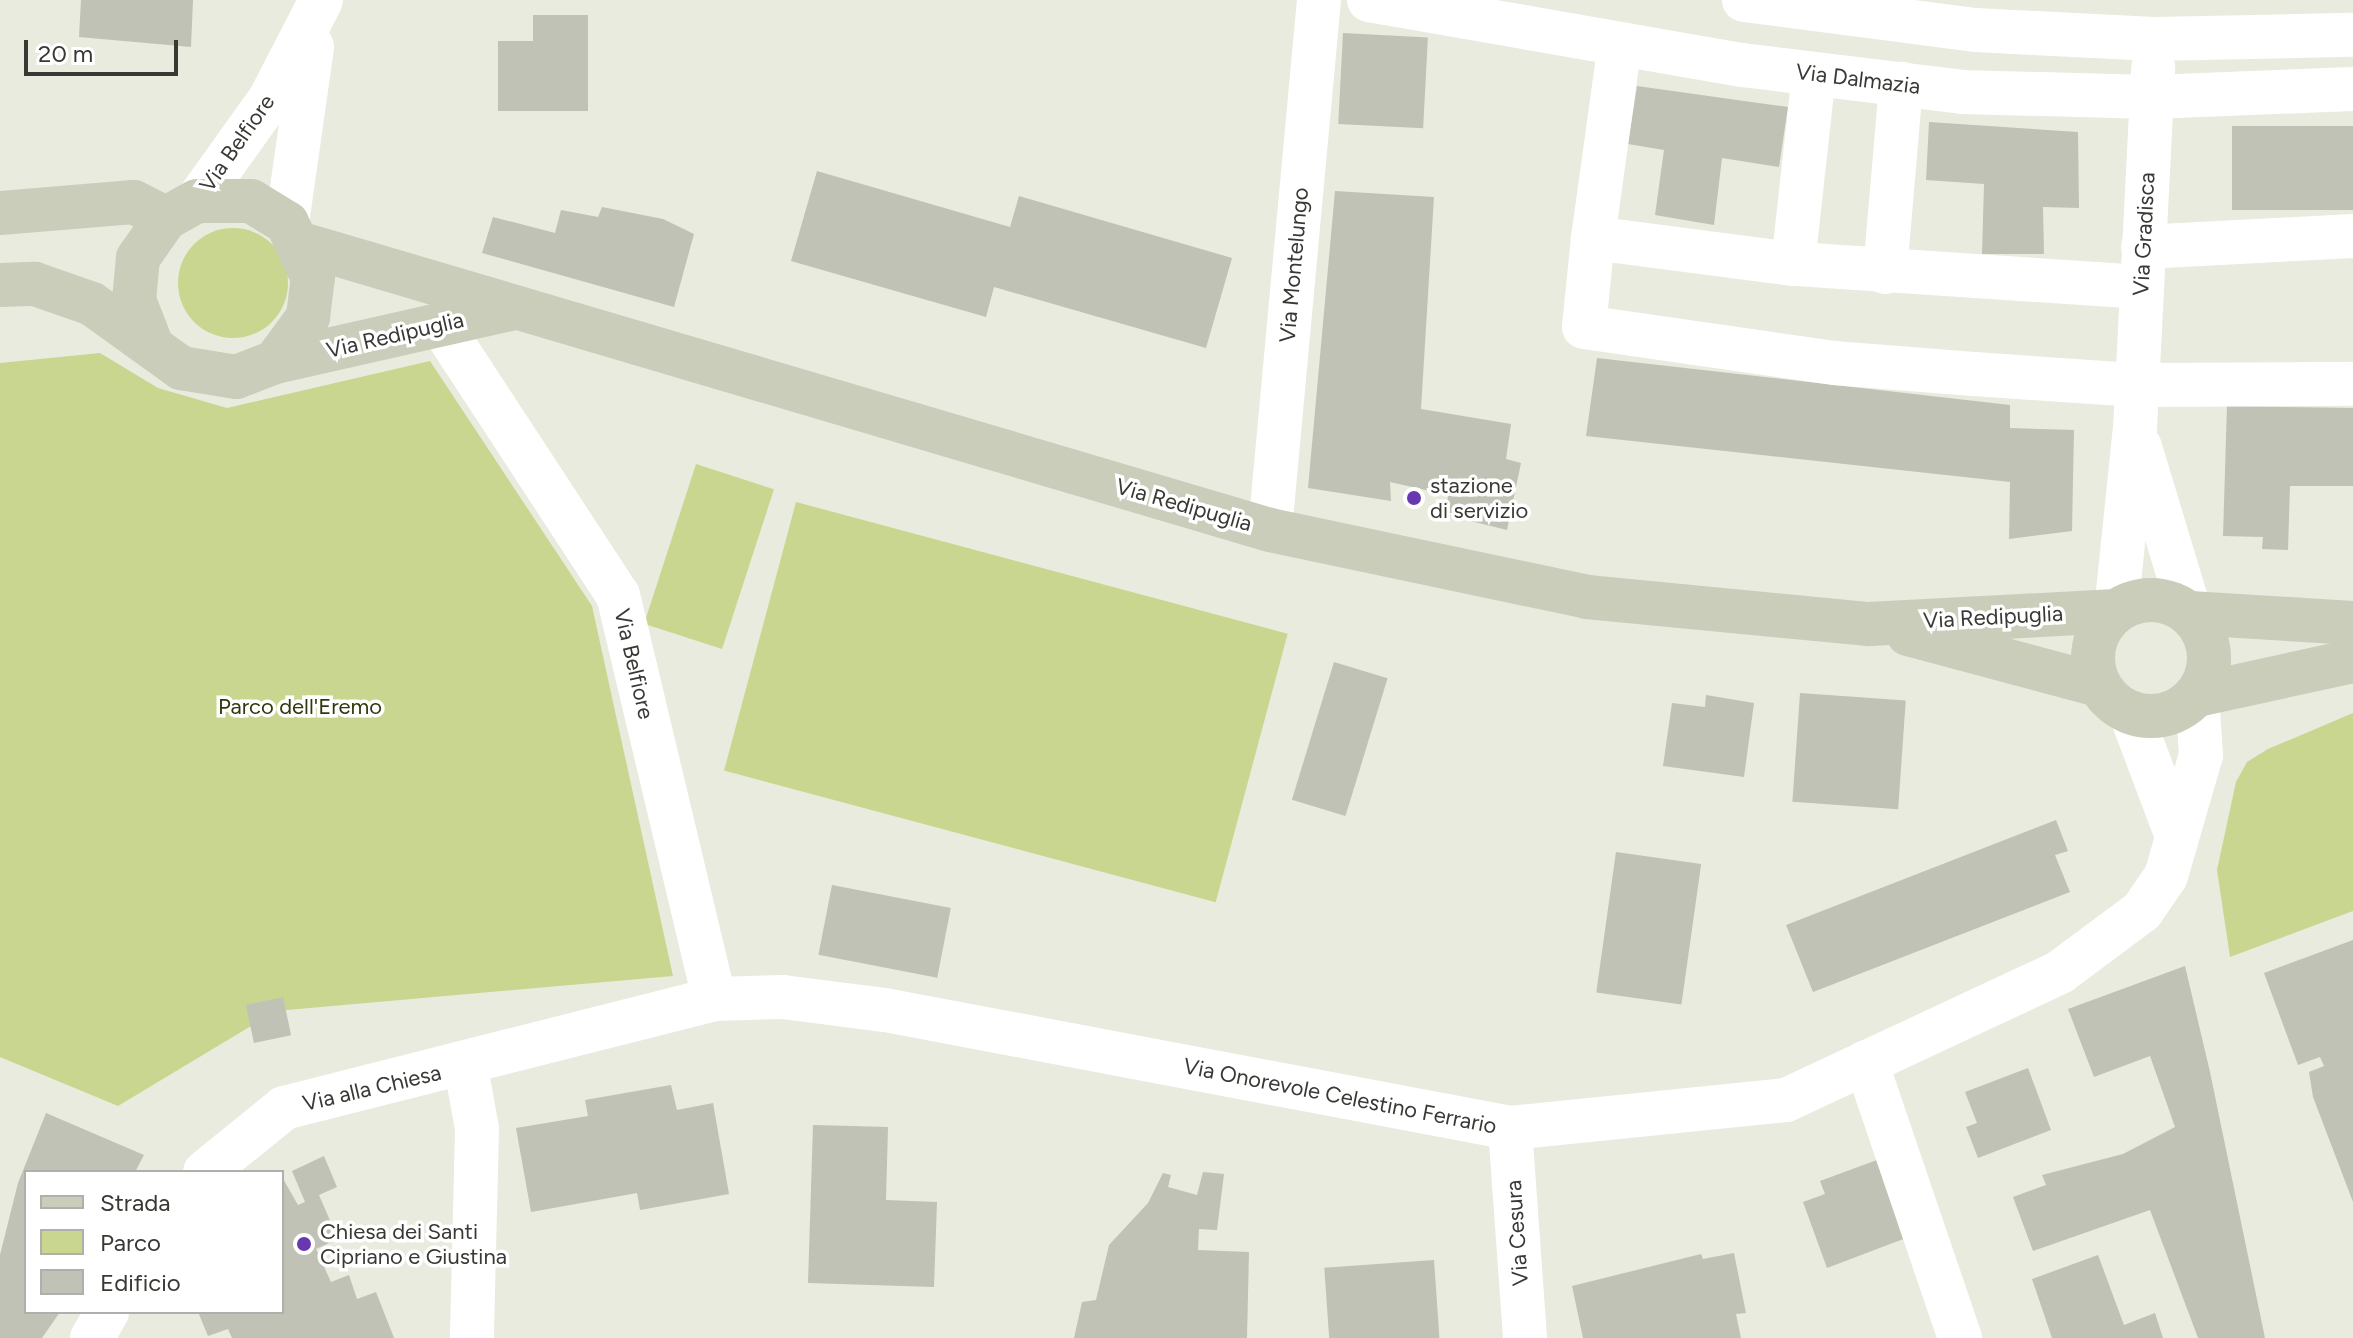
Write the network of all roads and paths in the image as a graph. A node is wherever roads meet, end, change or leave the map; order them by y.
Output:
1 (321, 0) edge
2 (1319, 0) edge
3 (1369, 0) edge
4 (1744, 0) edge
5 (1976, 15) edge
6 (2335, 24) edge
7 (2154, 39) junction
8 (1620, 44) junction
9 (1814, 74) junction
10 (1901, 84) junction
11 (2353, 89) edge
12 (2152, 97) junction
13 (182, 209) junction
14 (0, 213) edge
15 (295, 233) junction
16 (2353, 236) edge
17 (1593, 238) junction
18 (1793, 264) junction
19 (2142, 267) junction
20 (1885, 272) junction
21 (0, 285) edge
22 (514, 308) junction
23 (441, 325) junction
24 (150, 341) junction
25 (275, 362) junction
26 (2353, 384) edge
27 (2137, 385) junction
28 (2135, 428) junction
29 (1270, 530) junction
30 (2116, 611) junction
31 (2190, 613) junction
32 (2353, 623) edge
33 (1869, 624) junction
34 (2353, 661) edge
35 (2099, 685) junction
36 (2197, 695) junction
37 (2131, 714) junction
38 (2176, 834) junction
39 (714, 999) junction
40 (1866, 1062) junction
41 (466, 1067) junction
42 (1510, 1128) junction
43 (207, 1170) edge
44 (106, 1314) edge
45 (92, 1338) edge
46 (472, 1338) edge
47 (1525, 1338) edge
48 (1960, 1338) edge

1 - 13 street, Via Belfiore
1 - 15 street, Via Belfiore
2 - 29 street, Via Montelungo
3 - 8 street, Via Dalmazia
4 - 5 street
5 - 7 street
6 - 7 street
7 - 12 street, Via Gradisca
8 - 9 street, Via Dalmazia
8 - 17 street
9 - 10 street, Via Dalmazia
9 - 18 street
10 - 12 street, Via Dalmazia
10 - 20 street
11 - 12 street, Via Dalmazia
12 - 19 street, Via Gradisca
13 - 14 main road
13 - 15 main road
13 - 24 main road
15 - 22 main road, Via Redipuglia
15 - 25 main road
16 - 19 street
17 - 18 street
17 - 27 street
18 - 20 street
19 - 20 street
19 - 27 street, Via Gradisca
21 - 24 main road
22 - 23 main road, Via Redipuglia
22 - 29 main road, Via Redipuglia
23 - 25 main road, Via Redipuglia
23 - 39 street, Via Belfiore
24 - 25 main road
26 - 27 street
27 - 28 street, Via Gradisca
28 - 30 street, Via Gradisca
28 - 31 street, Via Gradisca
29 - 33 main road, Via Redipuglia
30 - 31 main road
30 - 33 main road, Via Redipuglia
30 - 35 main road
31 - 32 main road
31 - 36 main road
33 - 35 main road, Via Redipuglia
34 - 36 main road
35 - 37 main road
36 - 37 main road
36 - 38 street, Via Onorevole Celestino Ferrario
37 - 38 street
38 - 40 street, Via Onorevole Celestino Ferrario
39 - 41 street, Via Onorevole Celestino Ferrario
39 - 42 street, Via Onorevole Celestino Ferrario
40 - 42 street, Via Onorevole Celestino Ferrario
40 - 48 street
41 - 43 street, Via alla Chiesa
41 - 46 street
42 - 47 street, Via Cesura
44 - 45 street

